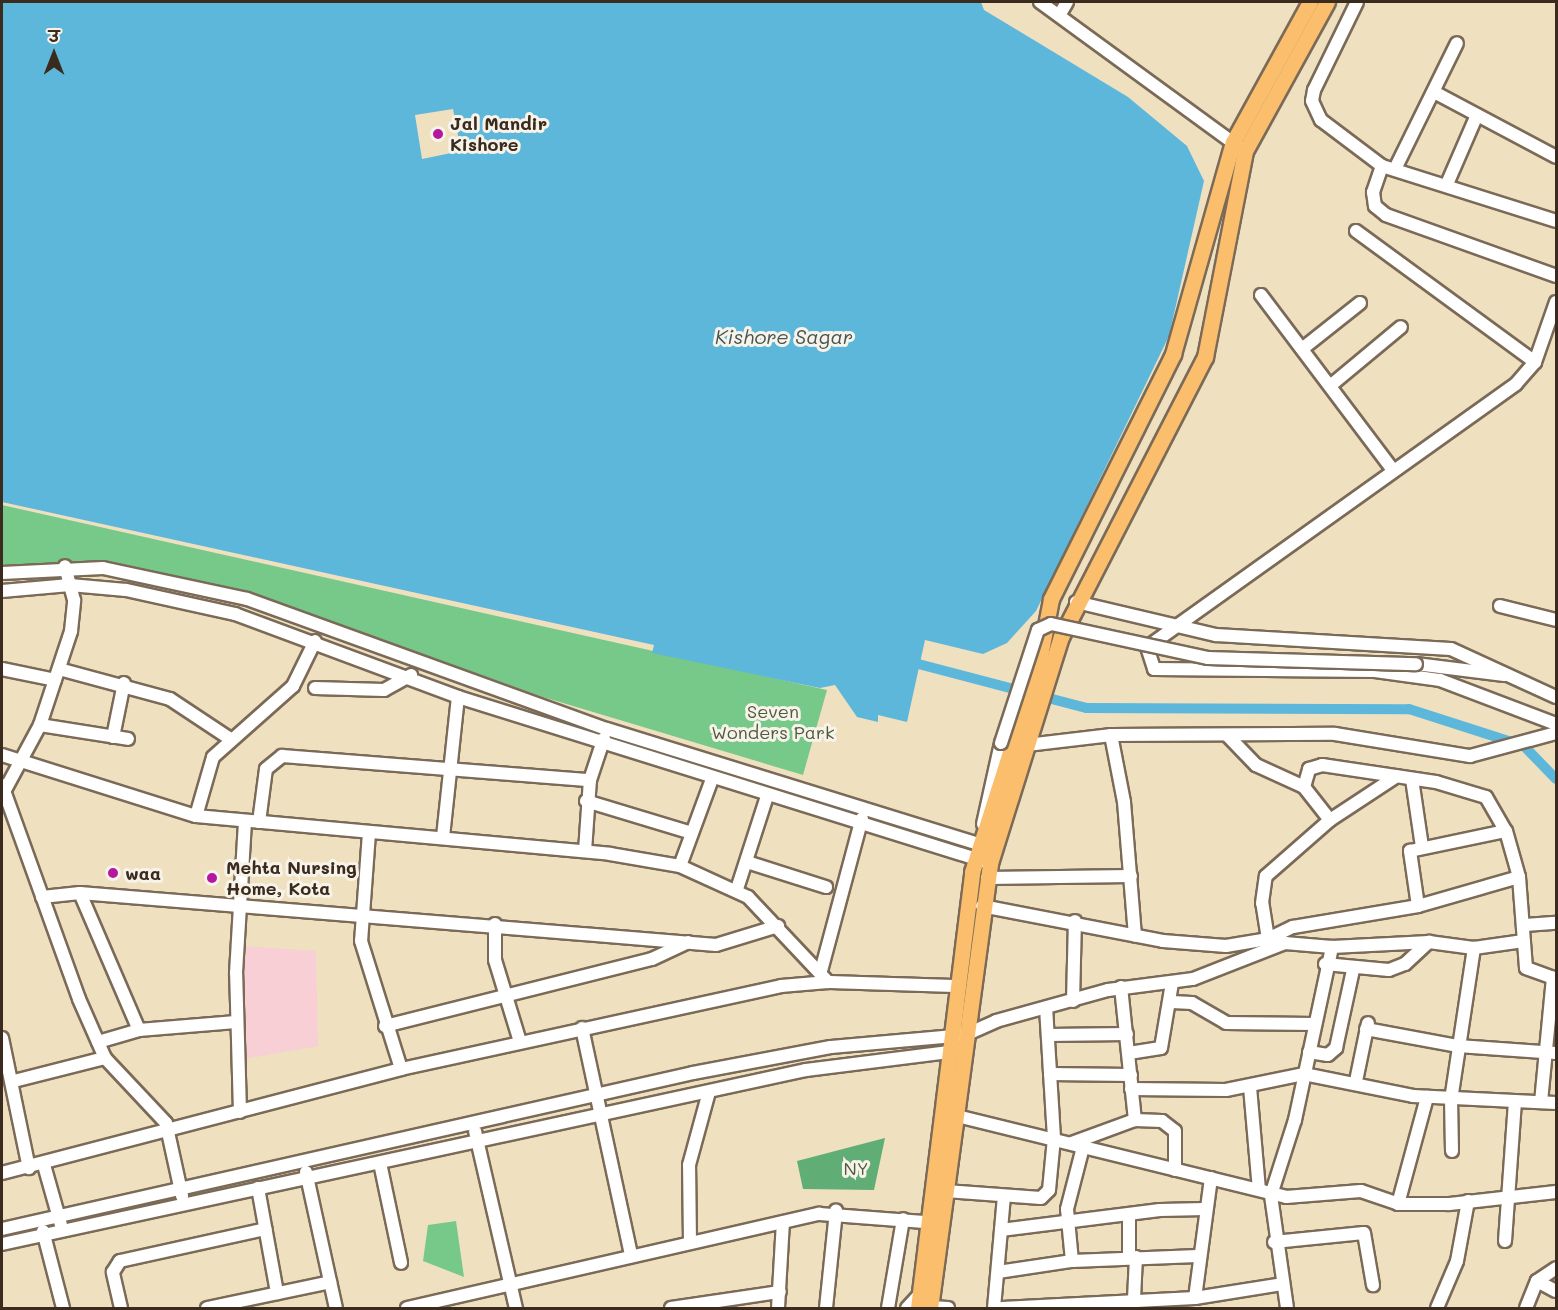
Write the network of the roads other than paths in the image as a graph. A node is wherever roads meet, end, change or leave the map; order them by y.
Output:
1 (1040, 2) edge
2 (1067, 2) edge
3 (1310, 2) edge
4 (1327, 2) edge
5 (1357, 2) edge
6 (1060, 14) junction
7 (1457, 44) dead end
8 (1434, 92) junction
9 (1477, 115) junction
10 (1239, 147) junction
11 (1557, 157) edge
12 (1388, 167) junction
13 (1447, 184) junction
14 (1557, 221) edge
15 (1356, 231) dead end
16 (1557, 276) edge
17 (1261, 295) dead end
18 (1557, 302) edge
19 (1360, 303) dead end
20 (1555, 315) edge
21 (1401, 327) dead end
22 (1302, 350) junction
23 (1535, 362) junction
24 (1330, 386) junction
25 (1392, 469) junction
26 (65, 566) junction
27 (2, 573) edge
28 (70, 585) junction
29 (2, 591) edge
30 (1076, 602) junction
31 (1500, 606) dead end
32 (1557, 620) edge
33 (1178, 629) junction
34 (315, 641) junction
35 (1046, 662) junction
36 (2, 669) edge
37 (57, 674) junction
38 (411, 675) junction
39 (1511, 675) junction
40 (124, 683) junction
41 (315, 688) dead end
42 (458, 697) junction
43 (1557, 697) edge
44 (1557, 724) edge
45 (40, 725) junction
46 (607, 729) junction
47 (1557, 733) edge
48 (1111, 735) junction
49 (1227, 735) junction
50 (113, 737) junction
51 (128, 738) dead end
52 (229, 738) junction
53 (1024, 738) junction
54 (602, 744) junction
55 (2, 755) edge
56 (22, 761) junction
57 (450, 766) junction
58 (1397, 776) junction
59 (712, 779) junction
60 (1412, 779) junction
61 (590, 780) junction
62 (1304, 787) junction
63 (3, 788) edge
64 (768, 796) junction
65 (586, 801) junction
66 (865, 810) junction
67 (6, 813) edge
68 (196, 816) junction
69 (1330, 820) junction
70 (245, 821) junction
71 (259, 822) junction
72 (861, 824) junction
73 (1506, 831) junction
74 (689, 832) junction
75 (369, 833) junction
76 (443, 837) junction
77 (1422, 847) junction
78 (985, 850) junction
79 (585, 851) junction
80 (747, 862) junction
81 (680, 866) junction
82 (1131, 876) junction
83 (1520, 877) junction
84 (987, 878) junction
85 (826, 887) dead end
86 (737, 888) junction
87 (80, 892) junction
88 (42, 897) junction
89 (982, 906) junction
90 (1418, 906) junction
91 (240, 908) junction
92 (363, 914) junction
93 (1075, 921) junction
94 (1557, 923) edge
95 (495, 924) junction
96 (1524, 925) junction
97 (778, 926) junction
98 (1135, 936) junction
99 (1283, 937) junction
100 (1268, 939) junction
101 (1524, 940) junction
102 (688, 942) junction
103 (1429, 942) junction
104 (1332, 947) junction
105 (1474, 948) junction
106 (1326, 964) junction
107 (821, 970) junction
108 (1353, 970) junction
109 (1555, 979) edge
110 (828, 982) junction
111 (1173, 983) junction
112 (956, 986) junction
113 (1121, 987) junction
114 (505, 998) junction
115 (1073, 1001) junction
116 (1172, 1002) junction
117 (1046, 1009) junction
118 (236, 1022) junction
119 (1314, 1024) junction
120 (385, 1026) junction
121 (582, 1028) junction
122 (139, 1030) junction
123 (1127, 1034) junction
124 (1048, 1035) junction
125 (2, 1038) edge
126 (954, 1040) junction
127 (98, 1042) junction
128 (520, 1042) junction
129 (1458, 1046) junction
130 (1309, 1052) junction
131 (1129, 1053) junction
132 (1550, 1053) edge
133 (105, 1058) junction
134 (401, 1069) junction
135 (1050, 1074) junction
136 (1304, 1074) junction
137 (1131, 1075) junction
138 (14, 1081) junction
139 (1356, 1081) junction
140 (1250, 1087) junction
141 (1131, 1089) junction
142 (709, 1092) junction
143 (595, 1093) junction
144 (1427, 1096) junction
145 (1451, 1100) junction
146 (1515, 1101) junction
147 (1541, 1102) junction
148 (1557, 1103) edge
149 (240, 1112) junction
150 (599, 1112) junction
151 (957, 1116) junction
152 (1135, 1120) junction
153 (473, 1124) junction
154 (168, 1130) junction
155 (1054, 1138) junction
156 (477, 1139) junction
157 (1078, 1145) junction
158 (1452, 1151) dead end
159 (304, 1162) junction
160 (380, 1163) junction
161 (44, 1165) junction
162 (29, 1168) junction
163 (1175, 1170) junction
164 (2, 1173) edge
165 (308, 1178) junction
166 (1211, 1178) junction
167 (258, 1188) junction
168 (1259, 1188) junction
169 (181, 1190) junction
170 (946, 1191) junction
171 (1557, 1192) edge
172 (1510, 1193) junction
173 (1271, 1195) junction
174 (1004, 1196) junction
175 (1468, 1201) junction
176 (1398, 1204) junction
177 (184, 1206) junction
178 (1205, 1209) junction
179 (836, 1211) junction
180 (1129, 1214) junction
181 (59, 1216) junction
182 (903, 1219) junction
183 (39, 1222) junction
184 (783, 1222) junction
185 (925, 1222) junction
186 (1067, 1223) junction
187 (2, 1229) edge
188 (266, 1229) junction
189 (1001, 1230) junction
190 (63, 1232) junction
191 (45, 1237) junction
192 (1505, 1241) dead end
193 (1274, 1242) junction
194 (2, 1244) edge
195 (690, 1244) junction
196 (631, 1255) junction
197 (1198, 1256) junction
198 (1132, 1257) junction
199 (1072, 1261) junction
200 (400, 1263) dead end
201 (1557, 1268) edge
202 (998, 1272) junction
203 (1537, 1281) junction
204 (330, 1282) junction
205 (1282, 1284) junction
206 (511, 1286) junction
207 (1373, 1286) dead end
208 (1557, 1291) edge
209 (780, 1292) junction
210 (277, 1293) junction
211 (1211, 1295) junction
212 (1195, 1298) junction
213 (1134, 1299) junction
214 (728, 1303) edge
215 (925, 1305) edge
216 (1089, 1305) edge
217 (1056, 1306) edge
218 (63, 1308) edge
219 (121, 1308) edge
220 (207, 1308) edge
221 (336, 1308) edge
222 (407, 1308) edge
223 (516, 1308) edge
224 (670, 1308) edge
225 (778, 1308) edge
226 (826, 1308) edge
227 (888, 1308) edge
228 (907, 1308) edge
229 (948, 1308) edge
230 (994, 1308) edge
231 (1002, 1308) edge
232 (1211, 1308) edge
233 (1287, 1308) edge
234 (1437, 1308) edge
235 (1526, 1308) edge

1 - 6 street
2 - 6 street
3 - 10 main road
4 - 10 main road
5 - 12 street
6 - 10 street
7 - 8 street
8 - 9 street
8 - 12 street
9 - 11 street
9 - 13 street
10 - 30 main road
10 - 35 main road
12 - 13 street
12 - 16 street
13 - 14 street
15 - 23 street
17 - 22 street
18 - 20 street
19 - 22 street
20 - 23 street
21 - 24 street
22 - 24 street
23 - 25 street
24 - 25 street
25 - 33 street
26 - 27 street
26 - 28 street
26 - 46 street
28 - 29 street
28 - 34 street
28 - 37 street
30 - 33 street
30 - 35 main road
31 - 32 street
33 - 39 street
33 - 44 street
34 - 38 street
34 - 52 street
35 - 53 main road
36 - 37 street
37 - 40 street
37 - 45 street
38 - 41 street
38 - 42 street
39 - 43 street
39 - 78 street, bridge
40 - 50 street
40 - 52 street
42 - 54 street
42 - 57 street
45 - 50 street
45 - 56 street
46 - 54 street
46 - 66 street
47 - 49 street
48 - 49 street
48 - 53 street
48 - 82 street
49 - 62 street
50 - 51 street
52 - 68 street
53 - 78 main road
54 - 59 street
54 - 61 street
55 - 56 street
56 - 63 street
56 - 68 street
57 - 61 street
57 - 71 street
57 - 76 street
58 - 60 street
58 - 62 street
58 - 69 street
59 - 64 street
59 - 74 street
60 - 73 street
60 - 77 street
61 - 65 street
62 - 69 street
63 - 67 street
64 - 72 street
64 - 80 street
65 - 74 street
65 - 79 street
66 - 72 street
66 - 78 street
67 - 88 street
68 - 70 street
69 - 100 street
70 - 71 street
70 - 91 street
71 - 75 street
72 - 78 street
72 - 107 street
73 - 77 street
73 - 83 street
74 - 81 street
75 - 76 street
75 - 92 street
76 - 79 street
77 - 90 street
78 - 84 main road
78 - 112 main road
79 - 81 street
80 - 85 street
80 - 86 street
81 - 86 street
82 - 84 street
82 - 98 street
83 - 90 street
83 - 96 street
84 - 89 main road
86 - 97 street
87 - 88 street
87 - 91 street
87 - 122 street
88 - 127 street
89 - 93 street
89 - 126 main road
90 - 99 street
91 - 92 street
91 - 118 street
92 - 95 street
92 - 120 street
93 - 98 street
93 - 115 street
94 - 96 street
95 - 102 street
95 - 114 street
96 - 101 street
97 - 102 street
97 - 107 street
98 - 100 street
99 - 100 street
99 - 104 street
99 - 111 street
101 - 105 street
101 - 109 street
102 - 114 street
103 - 104 street
103 - 105 street
103 - 108 street
104 - 106 street
105 - 129 street
106 - 108 street
106 - 119 street
107 - 110 street
108 - 130 street
109 - 132 street
110 - 112 street
110 - 121 street
111 - 113 street
111 - 116 street
112 - 126 main road
113 - 115 street
113 - 123 street
114 - 120 street
114 - 128 street
115 - 117 street
116 - 119 street
116 - 131 street
117 - 124 street
117 - 126 street
118 - 122 street
118 - 149 street
119 - 130 street
120 - 134 street
121 - 128 street
121 - 143 street
122 - 127 street
123 - 124 street
123 - 131 street
124 - 135 street
125 - 138 street
126 - 142 street
126 - 143 street
126 - 151 main road
126 - 185 main road
127 - 133 street
128 - 134 street
129 - 132 street
129 - 139 street
129 - 145 street
130 - 136 street
131 - 137 street
132 - 147 street
133 - 138 street
133 - 154 street
134 - 149 street
135 - 137 street
135 - 155 street
136 - 139 street
136 - 140 street
136 - 173 street
137 - 141 street
138 - 162 street
139 - 144 street
140 - 141 street
140 - 168 street
141 - 152 street
142 - 150 street
142 - 195 street
143 - 150 street
143 - 153 street
144 - 145 street
144 - 176 street
145 - 146 street
145 - 158 street
146 - 147 street
146 - 172 street
147 - 148 street
149 - 154 street
150 - 156 street
150 - 196 street
151 - 155 street
151 - 170 main road
152 - 157 street
152 - 163 street
153 - 156 street
153 - 159 street
154 - 161 street
154 - 169 street
155 - 157 street
155 - 174 street
156 - 160 street
156 - 206 street
157 - 163 street
157 - 186 street
159 - 165 street
159 - 169 street
160 - 165 street
160 - 200 street
161 - 162 street
161 - 181 street
162 - 164 street
163 - 166 street
165 - 167 street
165 - 204 street
166 - 168 street
166 - 178 street
167 - 177 street
167 - 188 street
168 - 173 street
169 - 177 street
169 - 181 street
170 - 174 street
170 - 215 main road
171 - 172 street
172 - 175 street
172 - 192 street
173 - 176 street
173 - 193 street
174 - 189 street
175 - 176 street
175 - 234 street
177 - 190 street
178 - 180 street
178 - 197 street
179 - 182 street
179 - 184 street
179 - 226 street
180 - 186 street
180 - 198 street
181 - 183 street
181 - 190 street
182 - 185 street
182 - 227 street
183 - 187 street
183 - 191 street
184 - 195 street
184 - 209 street
185 - 215 main road
186 - 189 street
186 - 199 street
188 - 210 street
188 - 219 street
189 - 202 street
190 - 191 street
191 - 194 street
191 - 218 street
193 - 205 street
193 - 207 street
195 - 196 street
196 - 206 street
197 - 198 street
197 - 212 street
198 - 199 street
198 - 213 street
199 - 202 street
201 - 203 street
202 - 230 street
203 - 208 street
203 - 235 street
204 - 210 street
204 - 221 street
205 - 211 street
205 - 233 street
206 - 222 street
206 - 223 street
209 - 214 street
209 - 225 street
210 - 220 street
211 - 212 street
211 - 232 street
212 - 213 street
213 - 216 street
214 - 224 street
215 - 228 street
215 - 229 street
216 - 217 street
217 - 231 street

